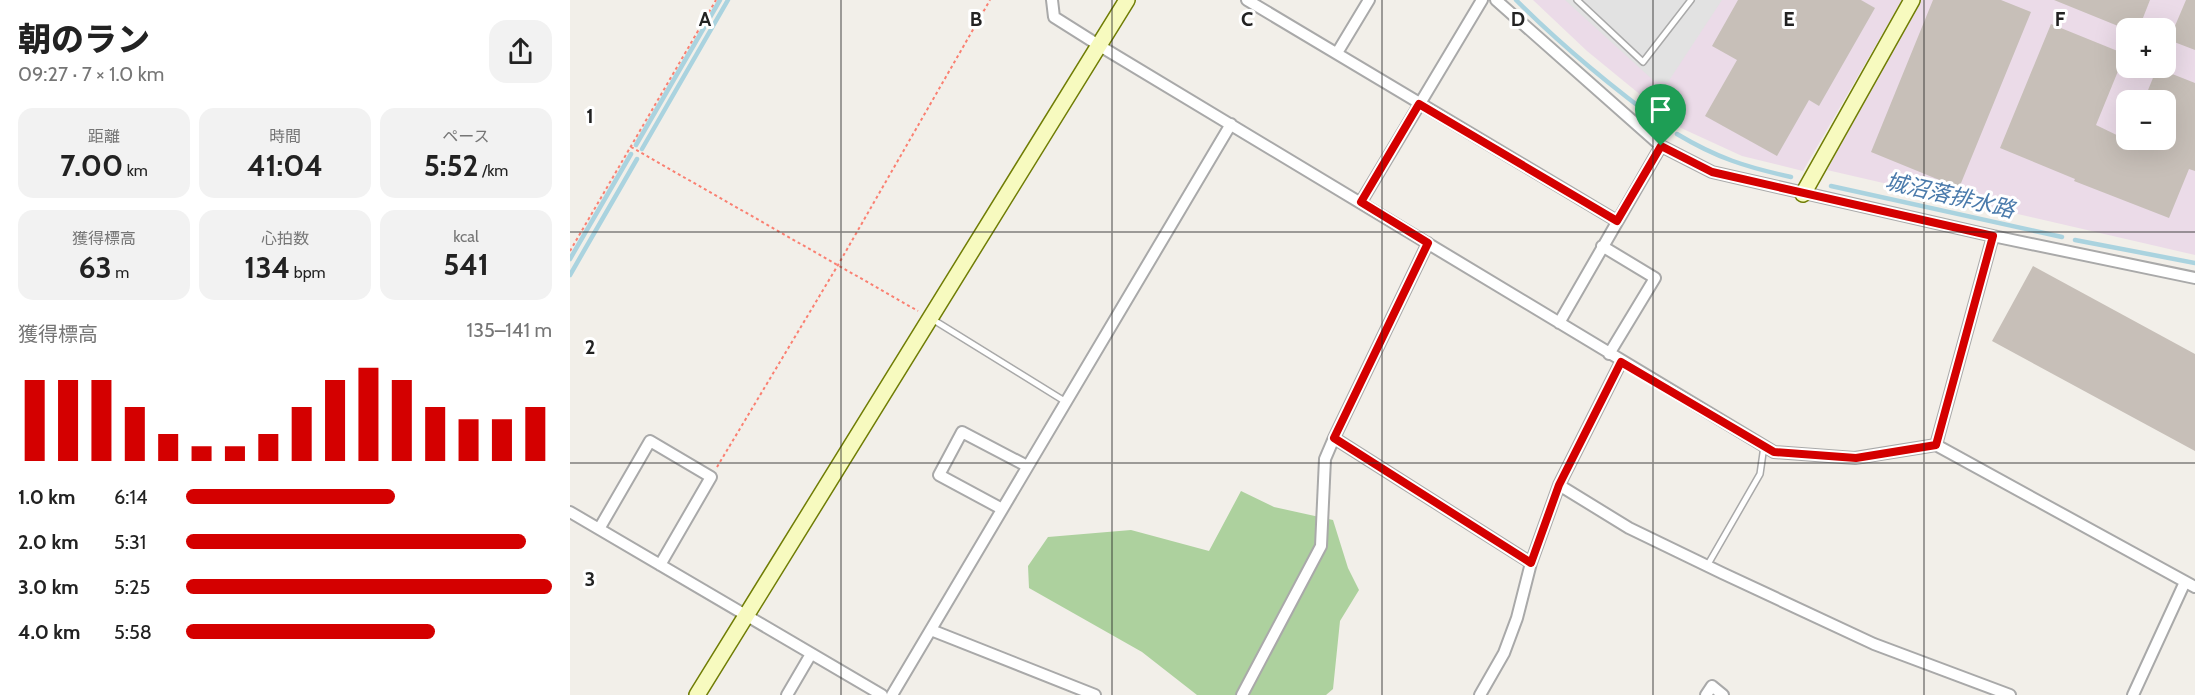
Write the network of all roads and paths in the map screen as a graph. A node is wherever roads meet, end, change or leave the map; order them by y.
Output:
1 (716, 0) edge
2 (990, 0) edge
3 (1052, 0) edge
4 (1128, 0) edge
5 (1369, 0) edge
6 (1482, 0) edge
7 (1496, 0) edge
8 (1577, 0) edge
9 (1691, 0) edge
10 (1912, 0) edge
11 (1252, 1) edge
12 (1100, 46) junction
13 (1337, 53) junction
14 (1419, 104) junction
15 (1231, 124) junction
16 (1661, 146) junction
17 (630, 147) junction
18 (1803, 194) junction
19 (1361, 202) junction
20 (1617, 221) junction
21 (1993, 236) junction
22 (1428, 243) junction
23 (1602, 246) junction
24 (570, 251) edge
25 (838, 265) junction
26 (2195, 278) edge
27 (931, 318) junction
28 (1559, 323) junction
29 (1609, 354) junction
30 (1621, 362) junction
31 (1066, 402) junction
32 (1334, 438) junction
33 (1936, 445) junction
34 (1764, 446) junction
35 (1028, 466) junction
36 (711, 477) junction
37 (1559, 485) junction
38 (1002, 509) junction
39 (570, 512) edge
40 (599, 529) junction
41 (1531, 563) junction
42 (660, 565) junction
43 (1707, 566) junction
44 (2190, 584) edge
45 (747, 615) junction
46 (930, 630) junction
47 (811, 654) junction
48 (697, 695) edge
49 (787, 695) edge
50 (882, 695) edge
51 (892, 695) edge
52 (1095, 695) edge
53 (1242, 695) edge
54 (1480, 695) edge
55 (1706, 695) edge
56 (1723, 695) edge
57 (2010, 695) edge
58 (2133, 695) edge

1 - 17 path
2 - 25 path
3 - 12 street
4 - 12 street
5 - 13 street
6 - 14 street
7 - 16 street
8 - 9 lane
10 - 18 street
11 - 13 street
12 - 15 street
12 - 27 street
13 - 14 street
14 - 19 street
14 - 20 street
15 - 19 street
15 - 31 street
16 - 18 street
16 - 20 street
17 - 24 path
17 - 25 path
18 - 21 street
19 - 22 street
20 - 23 street
21 - 26 street
21 - 33 street
22 - 28 street
22 - 32 street
23 - 28 street
23 - 29 street
25 - 27 path
25 - 36 path
27 - 31 lane
27 - 45 street
28 - 29 street
29 - 30 street
30 - 34 street
30 - 37 street
31 - 35 street
32 - 41 street
32 - 53 street
33 - 34 street
33 - 44 street
34 - 43 lane
35 - 38 street
35 - 38 street
36 - 40 street
36 - 42 street
37 - 41 street
37 - 43 street
38 - 46 street
39 - 40 street
40 - 42 street
41 - 54 street
42 - 45 street
43 - 57 street
44 - 58 street
45 - 47 street
45 - 48 street
46 - 51 street
46 - 52 street
47 - 49 street
47 - 50 street
55 - 56 street

